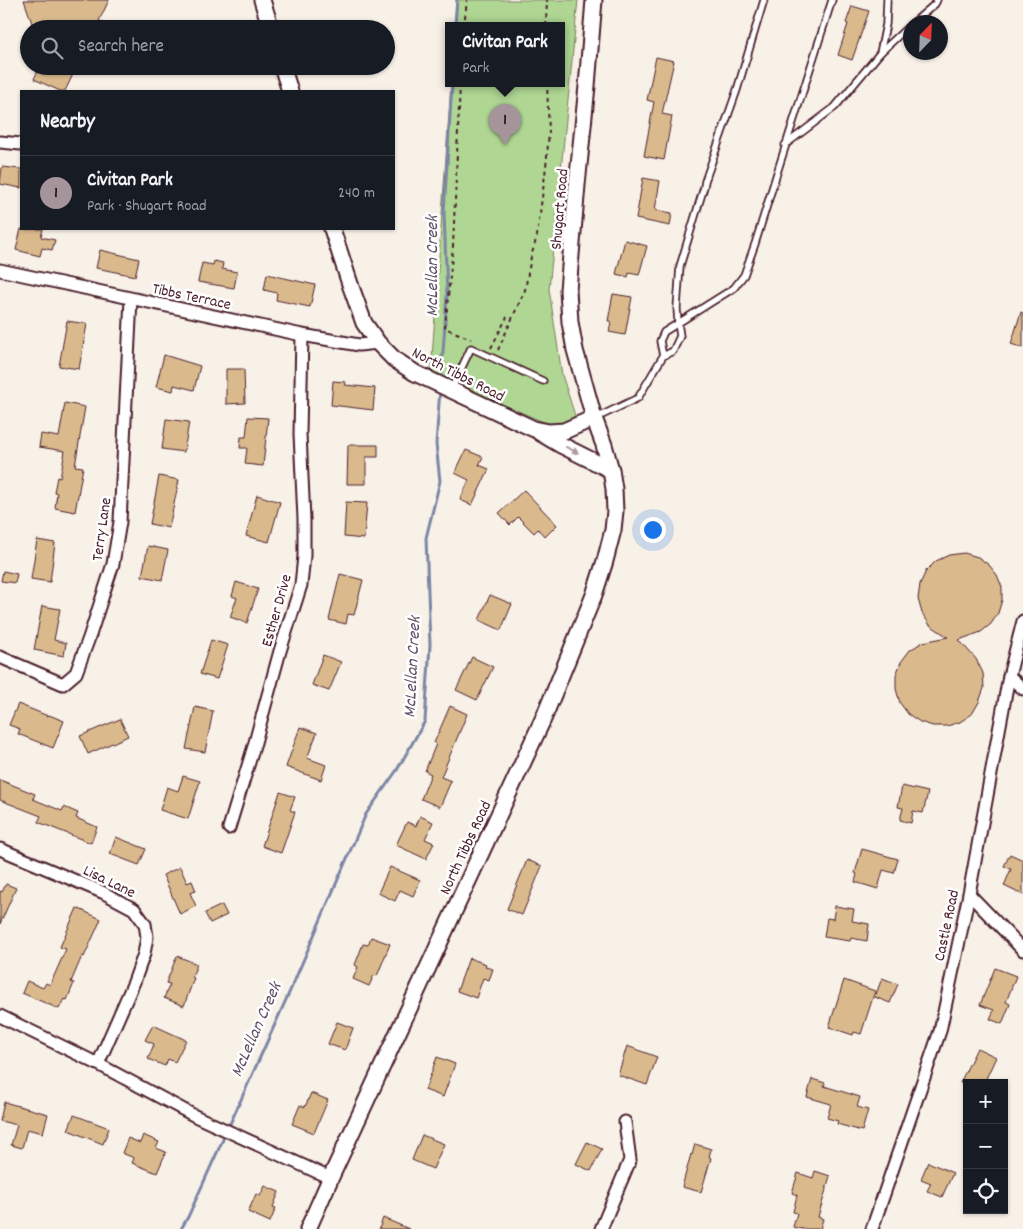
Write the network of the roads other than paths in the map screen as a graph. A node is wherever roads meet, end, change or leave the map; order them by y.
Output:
1 (262, 0) edge
2 (594, 0) edge
3 (764, 0) edge
4 (832, 0) edge
5 (888, 0) edge
6 (937, 0) edge
7 (922, 15) edge
8 (268, 20) edge
9 (903, 32) edge
10 (880, 53) junction
11 (285, 75) edge
12 (290, 90) edge
13 (0, 142) edge
14 (20, 144) edge
15 (786, 145) junction
16 (332, 230) edge
17 (0, 270) edge
18 (131, 299) junction
19 (678, 323) junction
20 (302, 335) junction
21 (378, 343) junction
22 (662, 356) junction
23 (543, 381) dead end
24 (449, 390) junction
25 (594, 418) junction
26 (534, 428) junction
27 (611, 470) junction
28 (1023, 621) edge
29 (0, 657) edge
30 (1009, 676) junction
31 (1023, 690) edge
32 (229, 828) dead end
33 (0, 849) edge
34 (969, 894) junction
35 (1023, 950) edge
36 (0, 1016) edge
37 (98, 1064) junction
38 (625, 1122) dead end
39 (330, 1178) junction
40 (308, 1229) edge
41 (601, 1229) edge
42 (872, 1229) edge

1 - 8 street
2 - 25 street, Shugart Road
3 - 19 lane
4 - 15 lane
5 - 10 lane
6 - 7 lane
9 - 10 lane
10 - 15 lane
11 - 12 street
13 - 14 street
15 - 19 lane
16 - 21 street, North Tibbs Road
17 - 18 street, Tibbs Terrace
18 - 20 street, Tibbs Terrace
18 - 29 street, Terry Lane
19 - 22 lane
19 - 22 lane
20 - 21 street, Tibbs Terrace
20 - 32 street, Esther Drive
21 - 24 street, North Tibbs Road
22 - 25 lane
23 - 24 lane
24 - 26 street, North Tibbs Road
25 - 26 street, North Tibbs Road
25 - 27 street, North Tibbs Road
26 -> 27 street, North Tibbs Road
27 - 39 street, North Tibbs Road
28 - 30 street, Castle Road
30 - 31 street
30 - 34 street, Castle Road
33 - 37 street, Lisa Lane
34 - 35 street
34 - 42 street, Castle Road
36 - 37 street
37 - 39 street
38 - 41 street
39 - 40 street, North Tibbs Road

